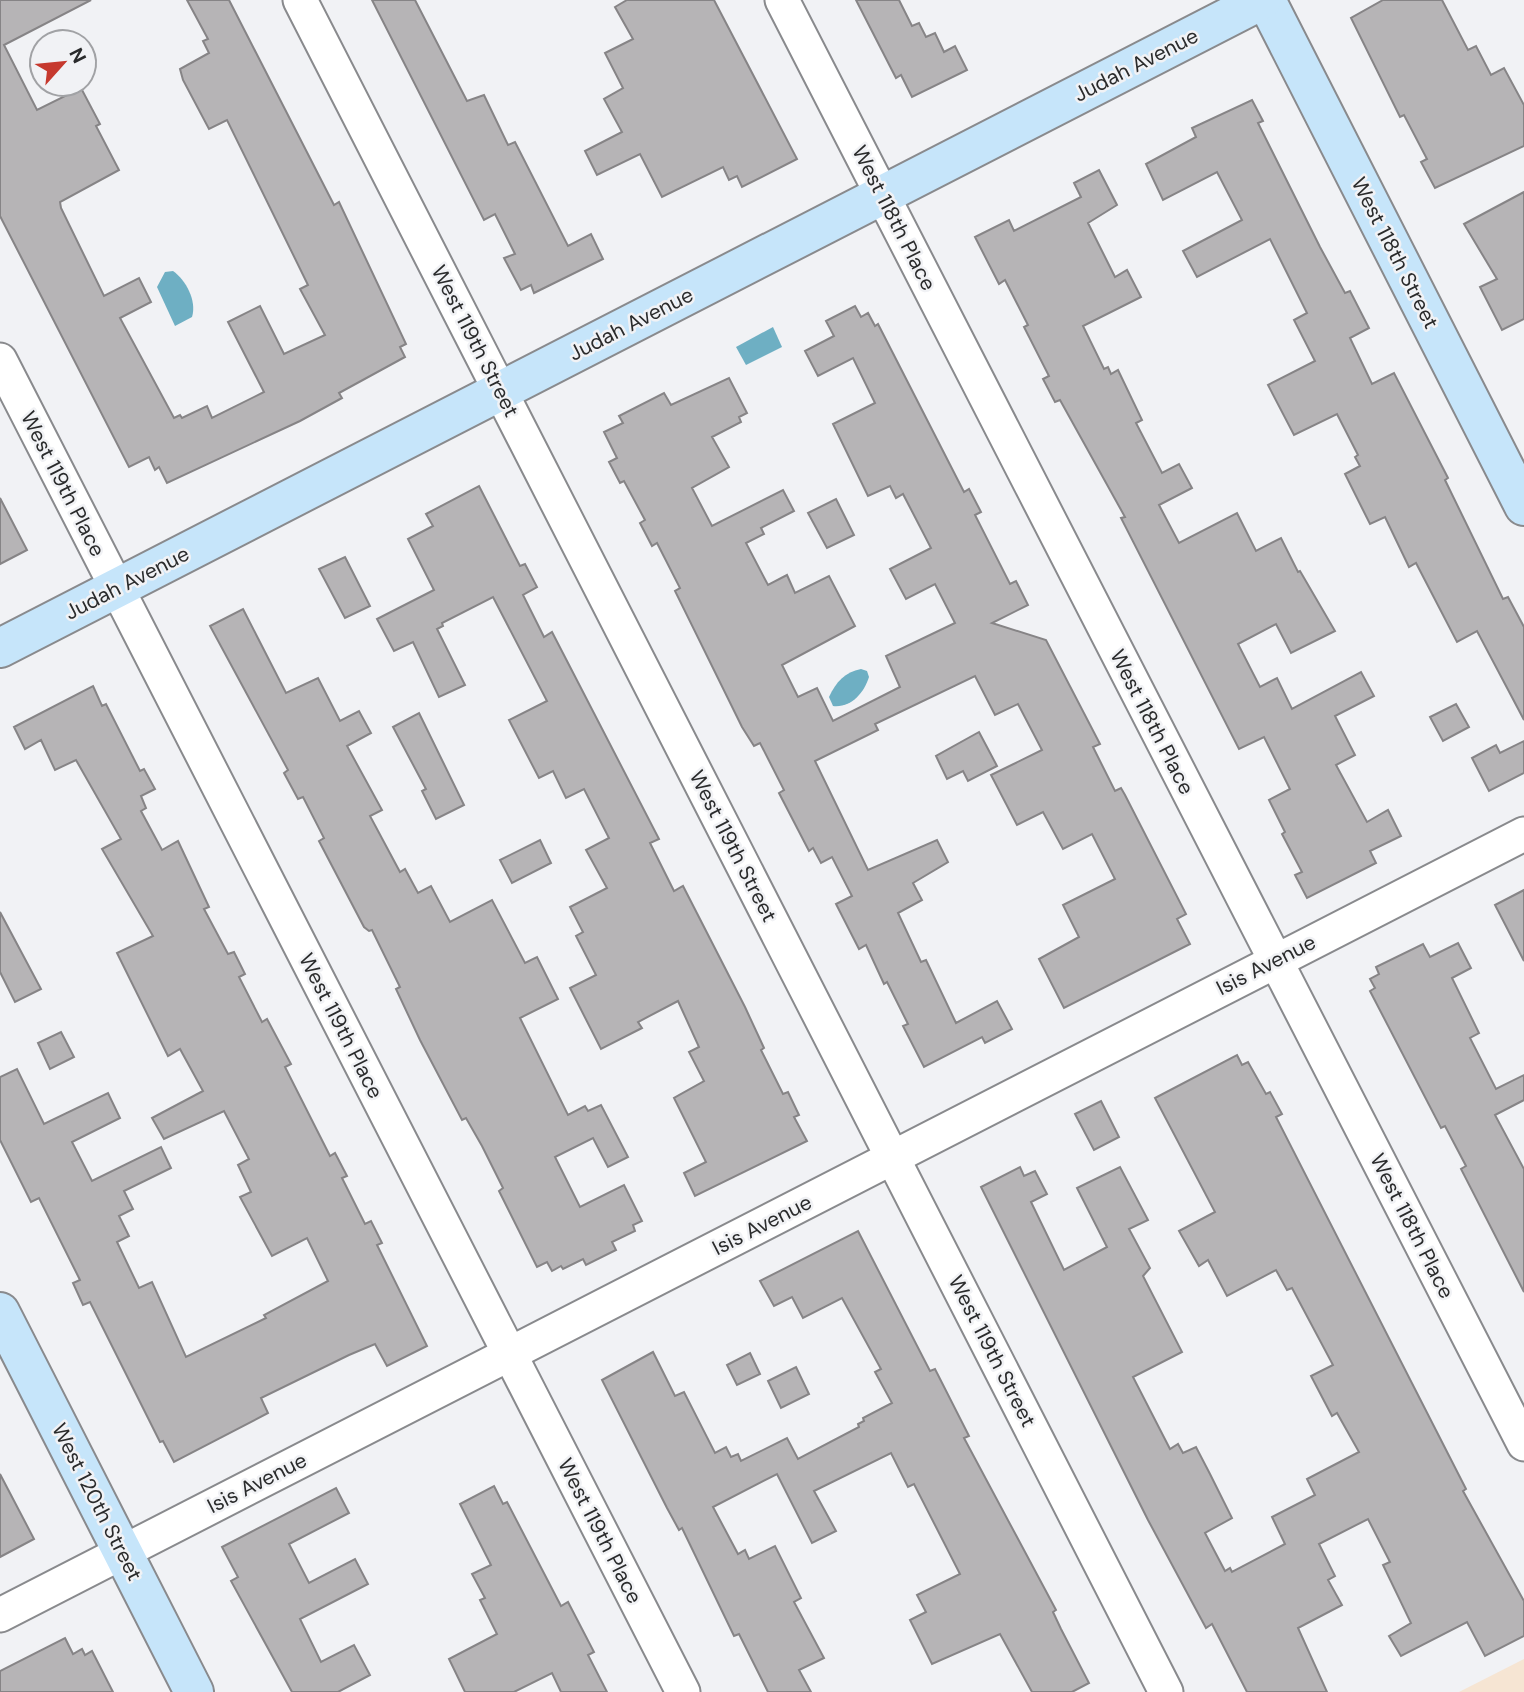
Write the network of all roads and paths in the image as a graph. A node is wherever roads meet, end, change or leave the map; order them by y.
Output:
1 (300, 0) edge
2 (782, 0) edge
3 (1264, 0) edge
4 (882, 195) junction
5 (0, 360) edge
6 (501, 391) junction
7 (1524, 506) edge
8 (116, 588) junction
9 (0, 648) edge
10 (1524, 834) edge
11 (1275, 960) junction
12 (893, 1158) junction
13 (0, 1312) edge
14 (509, 1353) junction
15 (1524, 1444) edge
16 (122, 1552) junction
17 (0, 1615) edge
18 (194, 1692) edge
19 (683, 1692) edge
20 (1166, 1692) edge

1 - 6 street, West 119th Street
2 - 4 street, West 118th Place
3 - 4 street, Judah Avenue
3 - 7 street, West 118th Street
4 - 6 street, Judah Avenue
4 - 11 street, West 118th Place
5 - 8 street, West 119th Place
6 - 8 street, Judah Avenue
6 - 12 street, West 119th Street
8 - 9 street, Judah Avenue
8 - 14 street, West 119th Place
10 - 11 street, Isis Avenue
11 - 12 street, Isis Avenue
11 - 15 street, West 118th Place
12 - 14 street, Isis Avenue
12 - 20 street, West 119th Street
13 - 16 street, West 120th Street
14 - 16 street, Isis Avenue
14 - 19 street, West 119th Place
16 - 17 street, Isis Avenue
16 - 18 street, West 120th Street

